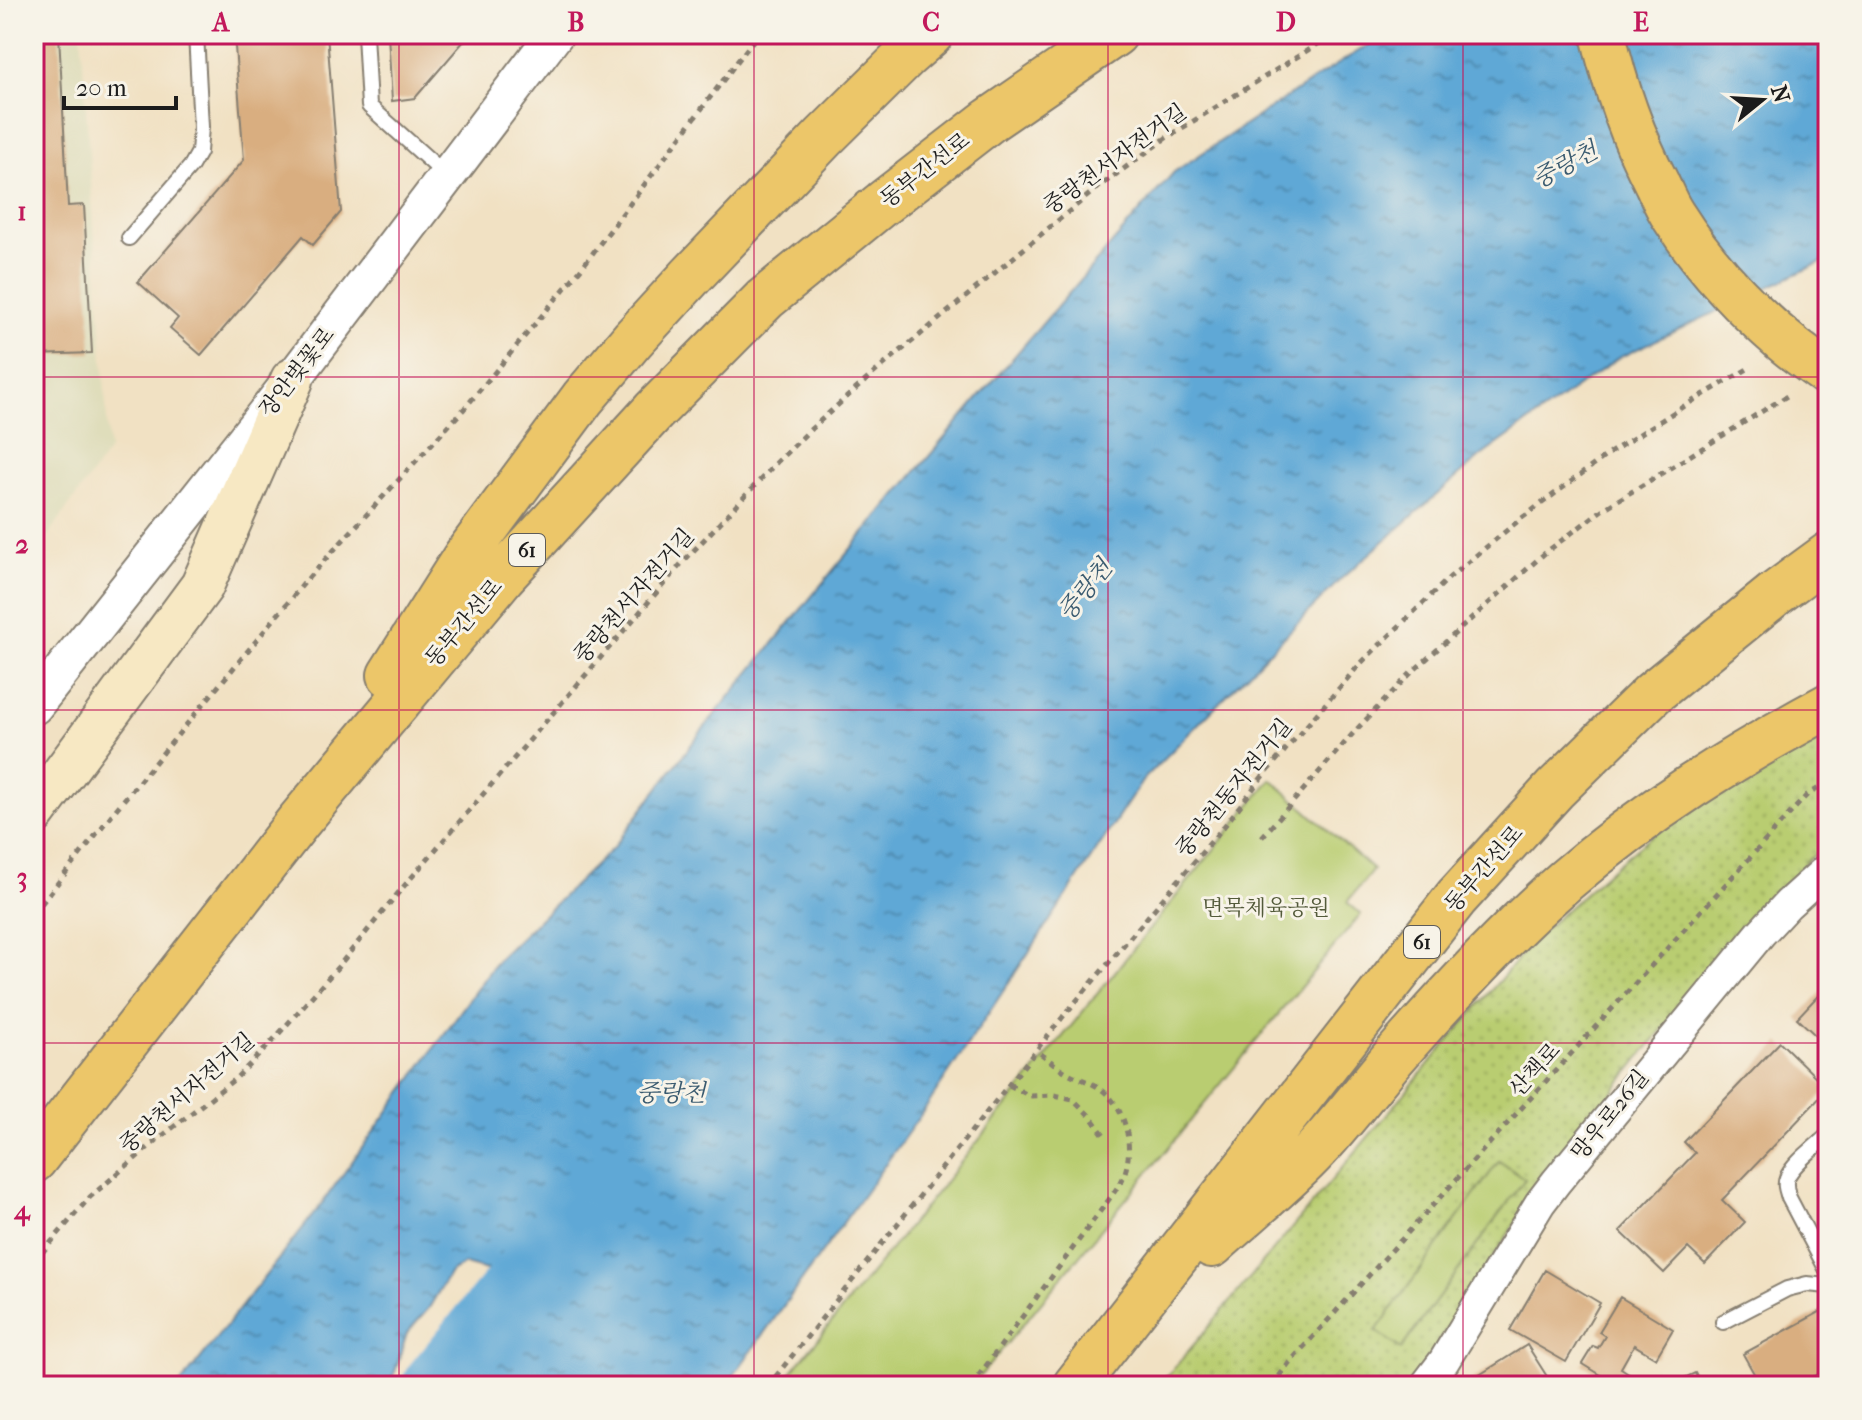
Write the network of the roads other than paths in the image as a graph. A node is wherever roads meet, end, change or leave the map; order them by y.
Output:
1 (196, 34) edge
2 (365, 34) edge
3 (555, 34) edge
4 (931, 34) edge
5 (1115, 34) edge
6 (1603, 34) edge
7 (446, 175) junction
8 (129, 238) dead end
9 (292, 380) junction
10 (1809, 384) edge
11 (1828, 555) edge
12 (34, 706) edge
13 (1828, 706) edge
14 (34, 813) edge
15 (298, 822) junction
16 (1828, 868) edge
17 (1828, 1135) edge
18 (34, 1160) edge
19 (1828, 1272) edge
20 (1828, 1286) edge
21 (1723, 1322) dead end
22 (1125, 1324) junction
23 (1075, 1386) edge
24 (1425, 1386) edge

1 - 8 lane
2 - 7 lane
3 - 7 street, 장안벚꽃로
4 - 15 highway
5 - 15 highway, 동부간선로 / 61
6 - 10 highway, bridge
7 - 9 street, 장안벚꽃로
9 - 12 street, 장안벚꽃로
9 - 14 main road
11 - 22 highway, 동부간선로 / 61
13 - 22 highway
15 - 18 highway, 동부간선로 / 61
16 - 24 street, 망우로26길
17 - 19 lane
20 - 21 lane
22 - 23 highway, 동부간선로 / 61

